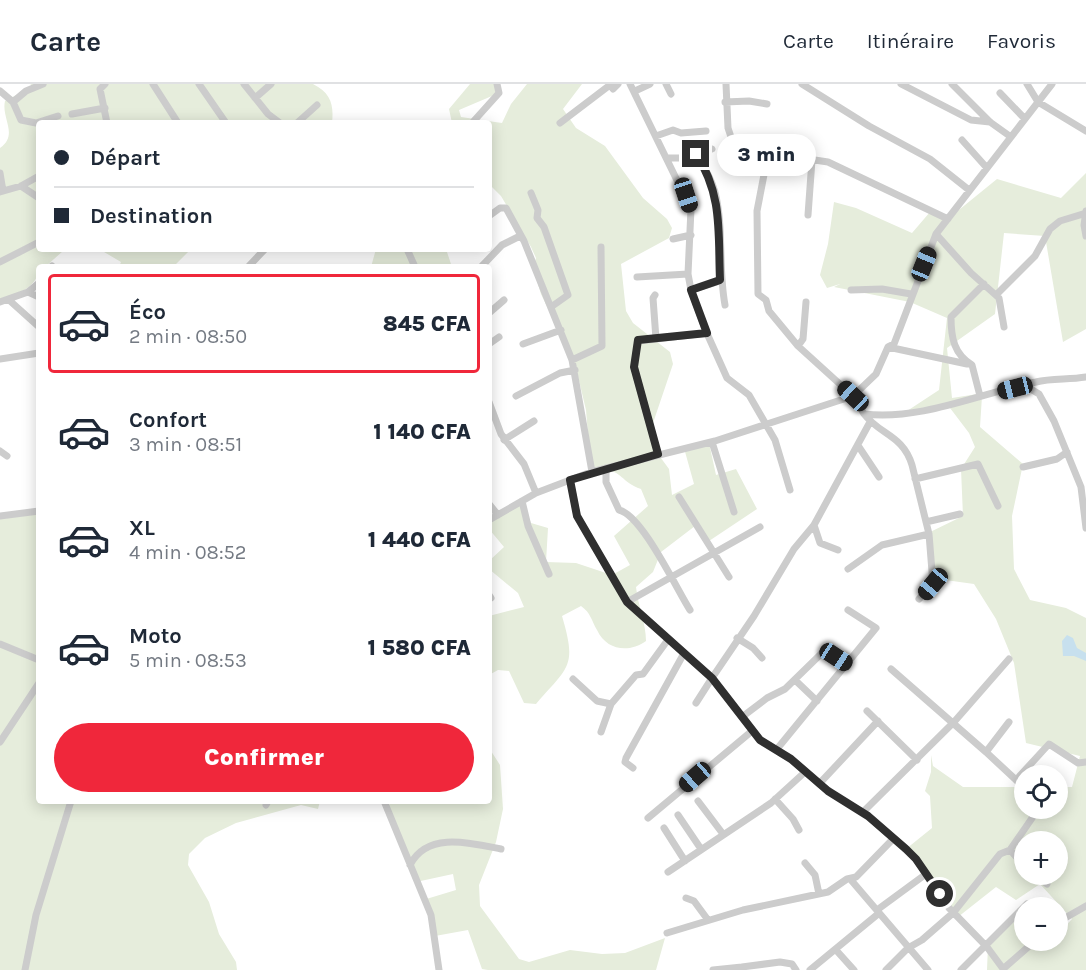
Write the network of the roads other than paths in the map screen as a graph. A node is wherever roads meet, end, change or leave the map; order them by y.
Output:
1 (43, 84) edge
2 (105, 84) edge
3 (153, 84) edge
4 (199, 84) edge
5 (244, 84) edge
6 (271, 84) edge
7 (497, 84) edge
8 (618, 84) edge
9 (630, 84) edge
10 (650, 84) edge
11 (666, 84) edge
12 (726, 84) edge
13 (802, 84) edge
14 (901, 84) edge
15 (1027, 84) edge
16 (1052, 84) edge
17 (958, 86) edge
18 (0, 91) edge
19 (635, 91) junction
20 (1000, 93) dead end
21 (671, 94) dead end
22 (255, 99) junction
23 (13, 102) junction
24 (725, 102) junction
25 (1038, 102) junction
26 (767, 104) dead end
27 (317, 105) dead end
28 (105, 108) junction
29 (72, 114) dead end
30 (268, 114) junction
31 (58, 116) dead end
32 (1025, 119) junction
33 (45, 120) edge
34 (107, 120) edge
35 (176, 120) edge
36 (224, 120) edge
37 (268, 120) edge
38 (276, 120) edge
39 (300, 120) edge
40 (475, 120) edge
41 (990, 122) junction
42 (36, 123) edge
43 (560, 123) dead end
44 (706, 131) dead end
45 (1086, 131) edge
46 (657, 136) junction
47 (1011, 137) junction
48 (962, 140) dead end
49 (712, 149) dead end
50 (696, 154) junction
51 (768, 154) junction
52 (668, 158) junction
53 (812, 160) junction
54 (987, 168) junction
55 (0, 173) edge
56 (36, 178) edge
57 (21, 186) junction
58 (969, 190) junction
59 (2, 191) edge
60 (531, 193) dead end
61 (36, 196) edge
62 (1086, 212) edge
63 (492, 214) edge
64 (808, 215) dead end
65 (948, 219) junction
66 (936, 234) junction
67 (691, 235) junction
68 (520, 236) junction
69 (1086, 236) edge
70 (673, 239) dead end
71 (36, 244) edge
72 (602, 247) dead end
73 (262, 252) edge
74 (0, 262) edge
75 (251, 264) edge
76 (484, 264) edge
77 (688, 274) junction
78 (637, 277) dead end
79 (720, 280) junction
80 (984, 284) junction
81 (36, 286) edge
82 (691, 290) junction
83 (851, 290) dead end
84 (28, 292) junction
85 (912, 294) junction
86 (655, 295) dead end
87 (996, 295) junction
88 (36, 296) edge
89 (9, 300) junction
90 (504, 300) dead end
91 (0, 302) edge
92 (806, 302) dead end
93 (725, 305) dead end
94 (551, 307) junction
95 (492, 310) edge
96 (36, 324) edge
97 (1004, 327) dead end
98 (561, 330) junction
99 (707, 333) junction
100 (499, 337) dead end
101 (656, 339) junction
102 (492, 342) edge
103 (523, 344) dead end
104 (798, 346) junction
105 (888, 347) junction
106 (36, 353) edge
107 (0, 359) edge
108 (572, 360) junction
109 (972, 365) junction
110 (575, 370) junction
111 (1086, 376) edge
112 (1050, 380) junction
113 (1024, 385) junction
114 (1039, 394) junction
115 (516, 396) dead end
116 (853, 396) junction
117 (980, 396) junction
118 (864, 414) junction
119 (492, 416) edge
120 (534, 421) dead end
121 (870, 422) junction
122 (765, 426) junction
123 (504, 440) junction
124 (712, 442) junction
125 (859, 447) junction
126 (0, 451) edge
127 (1067, 452) junction
128 (658, 454) junction
129 (7, 456) dead end
130 (1023, 467) dead end
131 (606, 468) junction
132 (592, 472) junction
133 (879, 477) dead end
134 (915, 479) junction
135 (570, 480) junction
136 (790, 489) dead end
137 (536, 493) junction
138 (679, 497) dead end
139 (522, 501) junction
140 (998, 506) dead end
141 (492, 508) edge
142 (36, 511) edge
143 (734, 512) dead end
144 (960, 514) dead end
145 (498, 515) junction
146 (0, 516) edge
147 (492, 518) edge
148 (926, 522) junction
149 (814, 525) junction
150 (760, 527) dead end
151 (1086, 528) edge
152 (928, 534) junction
153 (838, 550) dead end
154 (715, 554) junction
155 (848, 569) dead end
156 (549, 574) dead end
157 (729, 578) dead end
158 (670, 579) junction
159 (919, 599) dead end
160 (627, 602) junction
161 (690, 610) dead end
162 (848, 610) dead end
163 (737, 638) junction
164 (667, 641) junction
165 (0, 644) edge
166 (683, 655) junction
167 (762, 658) dead end
168 (36, 659) edge
169 (1009, 659) dead end
170 (848, 664) junction
171 (891, 669) dead end
172 (712, 678) junction
173 (573, 679) dead end
174 (795, 680) junction
175 (36, 688) edge
176 (818, 701) junction
177 (696, 703) dead end
178 (611, 704) junction
179 (867, 711) dead end
180 (742, 717) junction
181 (878, 721) junction
182 (954, 722) junction
183 (1009, 722) dead end
184 (752, 731) junction
185 (601, 732) dead end
186 (0, 742) edge
187 (777, 749) junction
188 (986, 752) junction
189 (917, 760) junction
190 (1086, 762) edge
191 (1030, 765) edge
192 (633, 768) dead end
193 (805, 772) junction
194 (1014, 778) edge
195 (819, 784) junction
196 (775, 799) junction
197 (698, 801) dead end
198 (70, 804) edge
199 (385, 804) edge
200 (862, 812) junction
201 (678, 815) dead end
202 (648, 818) dead end
203 (1031, 819) edge
204 (664, 828) dead end
205 (799, 830) dead end
206 (723, 834) junction
207 (893, 839) junction
208 (501, 849) dead end
209 (701, 849) junction
210 (1010, 850) junction
211 (1014, 854) edge
212 (685, 861) junction
213 (805, 863) dead end
214 (410, 865) junction
215 (668, 872) dead end
216 (926, 874) junction
217 (852, 880) junction
218 (819, 894) junction
219 (686, 898) dead end
220 (1086, 906) edge
221 (877, 912) junction
222 (954, 913) junction
223 (1068, 916) edge
224 (1014, 918) edge
225 (708, 920) junction
226 (667, 933) dead end
227 (987, 946) junction
228 (908, 948) junction
229 (836, 950) junction
230 (1024, 951) edge
231 (743, 968) edge
232 (1004, 969) edge
233 (25, 970) edge
234 (439, 970) edge
235 (713, 970) edge
236 (796, 970) edge
237 (810, 970) edge
238 (854, 970) edge
239 (886, 970) edge
240 (928, 970) edge
241 (961, 970) edge

1 - 23 street
2 - 28 street
3 - 35 street
4 - 36 street
5 - 22 street
6 - 22 street
7 - 40 street
8 - 43 street
9 - 19 street
10 - 19 street
11 - 21 street
12 - 24 street
13 - 58 street
14 - 41 street
15 - 25 street
16 - 25 street
17 - 41 street
18 - 23 street
19 - 46 street
20 - 32 street
22 - 30 street
23 - 42 street
24 - 26 street
24 - 51 street
25 - 32 street
25 - 45 street
27 - 39 street
28 - 29 street
28 - 34 street
30 - 37 street
30 - 38 street
31 - 33 street
32 - 47 street
41 - 47 street
44 - 46 street
46 - 52 street
47 - 54 street
48 - 54 street
49 - 50 street
50 - 52 street
50 - 79 street
51 - 53 street
51 - 104 street
52 - 67 street
53 - 64 street
53 - 65 street
54 - 58 street
55 - 59 street
56 - 57 street
57 - 59 street
57 - 61 street
58 - 65 street
60 - 94 street
62 - 69 street
62 - 87 street
63 - 68 street
65 - 66 street
66 - 80 street
66 - 85 street
67 - 70 street
67 - 77 street
68 - 76 street
68 - 94 street
71 - 74 street
72 - 108 street
73 - 75 street
77 - 78 street
77 - 82 street
79 - 82 street
79 - 93 street
80 - 87 street
80 - 109 street
81 - 84 street
82 - 99 street
83 - 85 street
84 - 88 street
84 - 89 street
85 - 105 street
86 - 101 street
87 - 97 street
89 - 91 street
89 - 96 street
90 - 95 street
92 - 104 street
94 - 98 street
98 - 103 street
98 - 108 street
99 - 101 street
99 - 122 street
100 - 102 street
101 - 128 street
104 - 116 street
105 - 109 street
105 - 116 street
106 - 107 street
108 - 110 street
109 - 117 street
110 - 115 street
110 - 132 street
111 - 112 street
112 - 113 street
112 - 114 street
113 - 114 street
113 - 117 street
114 - 127 street
116 - 118 street
116 - 122 street
117 - 118 street
118 - 121 street
119 - 123 street
120 - 123 street
121 - 125 street
121 - 134 street
122 - 124 street
122 - 136 street
123 - 137 street
124 - 128 street
124 - 143 street
125 - 133 street
125 - 149 street
126 - 129 street
127 - 130 street
127 - 151 street
128 - 131 street
131 - 132 street
131 - 158 street
132 - 135 street
134 - 140 street
134 - 148 street
135 - 137 street
135 - 160 street
137 - 139 street
138 - 154 street
139 - 145 street
139 - 156 street
141 - 145 street
142 - 146 street
144 - 148 street
145 - 147 street
148 - 152 street
149 - 153 street
149 - 163 street
150 - 154 street
152 - 155 street
152 - 159 street
154 - 157 street
154 - 158 street
158 - 160 street
158 - 161 street
160 - 164 street
162 - 170 street
163 - 167 street
163 - 172 street
164 - 166 street
164 - 178 street
165 - 168 street
166 - 172 street
166 - 192 street
169 - 182 street
170 - 174 street
170 - 176 street
171 - 182 street
172 - 177 street
172 - 180 street
173 - 178 street
174 - 176 street
174 - 180 street
175 - 186 street
176 - 187 street
178 - 185 street
179 - 181 street
180 - 184 street
181 - 189 street
181 - 195 street
182 - 188 street
182 - 189 street
183 - 188 street
184 - 187 street
184 - 202 street
187 - 193 street
188 - 194 street
189 - 200 street
190 - 191 street
193 - 195 street
193 - 196 street
195 - 200 street
196 - 205 street
196 - 206 street
197 - 206 street
198 - 233 street
199 - 214 street
200 - 207 street
201 - 209 street
203 - 210 street
204 - 212 street
206 - 209 street
207 - 216 street
207 - 217 street
208 - 214 street
209 - 212 street
210 - 211 street
210 - 222 street
212 - 215 street
213 - 218 street
214 - 234 street
216 - 221 street
216 - 222 street
217 - 218 street
217 - 221 street
218 - 225 street
219 - 225 street
220 - 223 street
221 - 228 street
221 - 229 street
222 - 227 street
222 - 228 street
224 - 227 street
225 - 226 street
227 - 232 street
227 - 241 street
228 - 239 street
228 - 240 street
229 - 237 street
229 - 238 street
230 - 232 street
231 - 235 street
231 - 236 street

